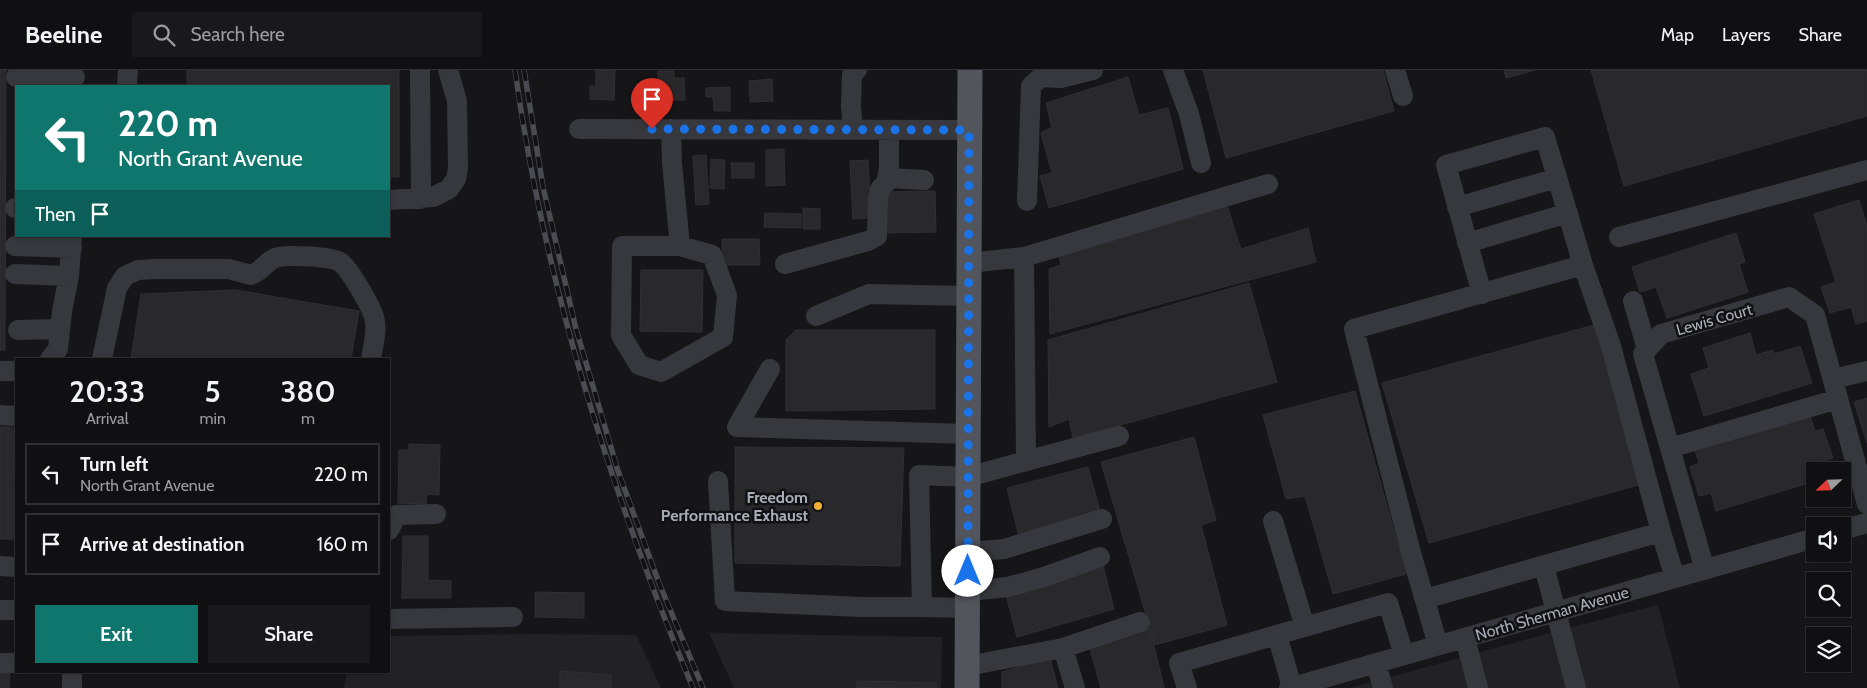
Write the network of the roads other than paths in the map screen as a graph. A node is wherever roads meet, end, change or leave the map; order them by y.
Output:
1 (128, 70) edge
2 (420, 70) edge
3 (448, 70) edge
4 (857, 70) edge
5 (970, 70) edge
6 (1093, 70) edge
7 (1173, 70) edge
8 (1395, 70) edge
9 (1031, 76) edge
10 (16, 77) dead end
11 (75, 78) edge
12 (127, 85) edge
13 (1404, 96) dead end
14 (580, 129) dead end
15 (671, 129) junction
16 (853, 130) junction
17 (889, 130) junction
18 (969, 130) junction
19 (1201, 163) dead end
20 (1867, 170) edge
21 (888, 178) junction
22 (1557, 178) junction
23 (924, 180) dead end
24 (1268, 184) dead end
25 (421, 199) junction
26 (390, 200) edge
27 (1027, 201) dead end
28 (1457, 207) junction
29 (1568, 213) junction
30 (1619, 237) dead end
31 (72, 242) edge
32 (1467, 243) junction
33 (14, 246) dead end
34 (680, 246) junction
35 (1024, 257) junction
36 (969, 263) junction
37 (785, 264) dead end
38 (1583, 265) junction
39 (15, 274) dead end
40 (69, 276) junction
41 (1482, 294) junction
42 (969, 296) junction
43 (1633, 301) dead end
44 (816, 316) dead end
45 (60, 329) junction
46 (18, 330) dead end
47 (1647, 349) junction
48 (51, 358) edge
49 (102, 358) edge
50 (371, 358) edge
51 (770, 369) dead end
52 (0, 370) edge
53 (15, 371) edge
54 (1867, 371) edge
55 (1835, 389) junction
56 (0, 416) edge
57 (15, 416) edge
58 (968, 434) junction
59 (1119, 436) dead end
60 (1670, 448) junction
61 (1026, 461) junction
62 (968, 477) junction
63 (718, 481) dead end
64 (1867, 504) edge
65 (436, 514) dead end
66 (1102, 519) dead end
67 (1273, 521) dead end
68 (1867, 523) edge
69 (1851, 527) edge
70 (390, 528) edge
71 (1661, 532) junction
72 (1806, 541) edge
73 (968, 552) junction
74 (1100, 557) dead end
75 (0, 566) edge
76 (1544, 566) junction
77 (15, 567) edge
78 (1705, 570) junction
79 (1675, 578) junction
80 (968, 599) junction
81 (1425, 599) junction
82 (922, 607) junction
83 (0, 610) edge
84 (15, 610) edge
85 (1556, 613) junction
86 (513, 617) dead end
87 (390, 619) edge
88 (1140, 622) dead end
89 (1305, 627) junction
90 (1277, 635) junction
91 (1464, 638) junction
92 (1438, 645) junction
93 (1063, 648) junction
94 (1404, 655) junction
95 (0, 663) edge
96 (15, 663) edge
97 (1376, 664) junction
98 (72, 673) edge
99 (967, 677) edge
100 (72, 688) edge
101 (1075, 688) edge
102 (1187, 688) edge
103 (1290, 688) edge
104 (1383, 688) edge
105 (1478, 688) edge
106 (1576, 688) edge

1 - 12 street
2 - 25 street
3 - 25 street
4 - 16 street
5 - 18 main road
6 - 9 street
7 - 19 street
8 - 13 street
9 - 27 street
10 - 11 street
14 - 15 street
15 - 16 street
15 - 34 street
16 - 17 street
17 - 18 street
17 - 21 street
18 - 36 main road
20 - 30 street
21 - 23 street
21 - 37 street
22 - 28 street
22 - 28 street
22 - 29 street
24 - 35 street
25 - 26 street
28 - 32 street
29 - 32 street
29 - 38 street
31 - 33 street
31 - 40 street
32 - 41 street
34 - 34 street
35 - 36 street
35 - 61 street
36 - 42 main road
38 - 41 street
38 - 71 street
39 - 40 street
40 - 45 street
41 - 81 street
42 - 44 street
42 - 58 main road
43 - 47 street
45 - 46 street
45 - 48 street
47 - 55 street, Lewis Court
47 - 60 street
49 - 50 street
51 - 58 street
52 - 53 street
54 - 55 street
55 - 60 street
55 - 64 street, Lewis Court
56 - 57 street
58 - 62 main road
59 - 61 street
60 - 78 street
61 - 62 street
62 - 73 main road
62 - 82 street
63 - 82 street
65 - 70 street
66 - 73 street
67 - 89 street
68 - 69 street
71 - 76 street
71 - 79 street
72 - 78 street, North Sherman Avenue
73 - 80 main road
74 - 80 street
75 - 77 street
76 - 81 street
76 - 85 street
78 - 79 street, North Sherman Avenue
79 - 85 street, North Sherman Avenue
80 - 82 street
80 - 99 main road
81 - 92 street
83 - 84 street
85 - 91 street, North Sherman Avenue
85 - 106 street
86 - 87 street
88 - 93 street
89 - 90 street
89 - 94 street
90 - 102 street
90 - 103 street
91 - 92 street, North Sherman Avenue
91 - 105 street
92 - 94 street, North Sherman Avenue
93 - 99 street
93 - 101 street
94 - 97 street, North Sherman Avenue
95 - 96 street
97 - 103 street, North Sherman Avenue
97 - 104 street
98 - 100 street

